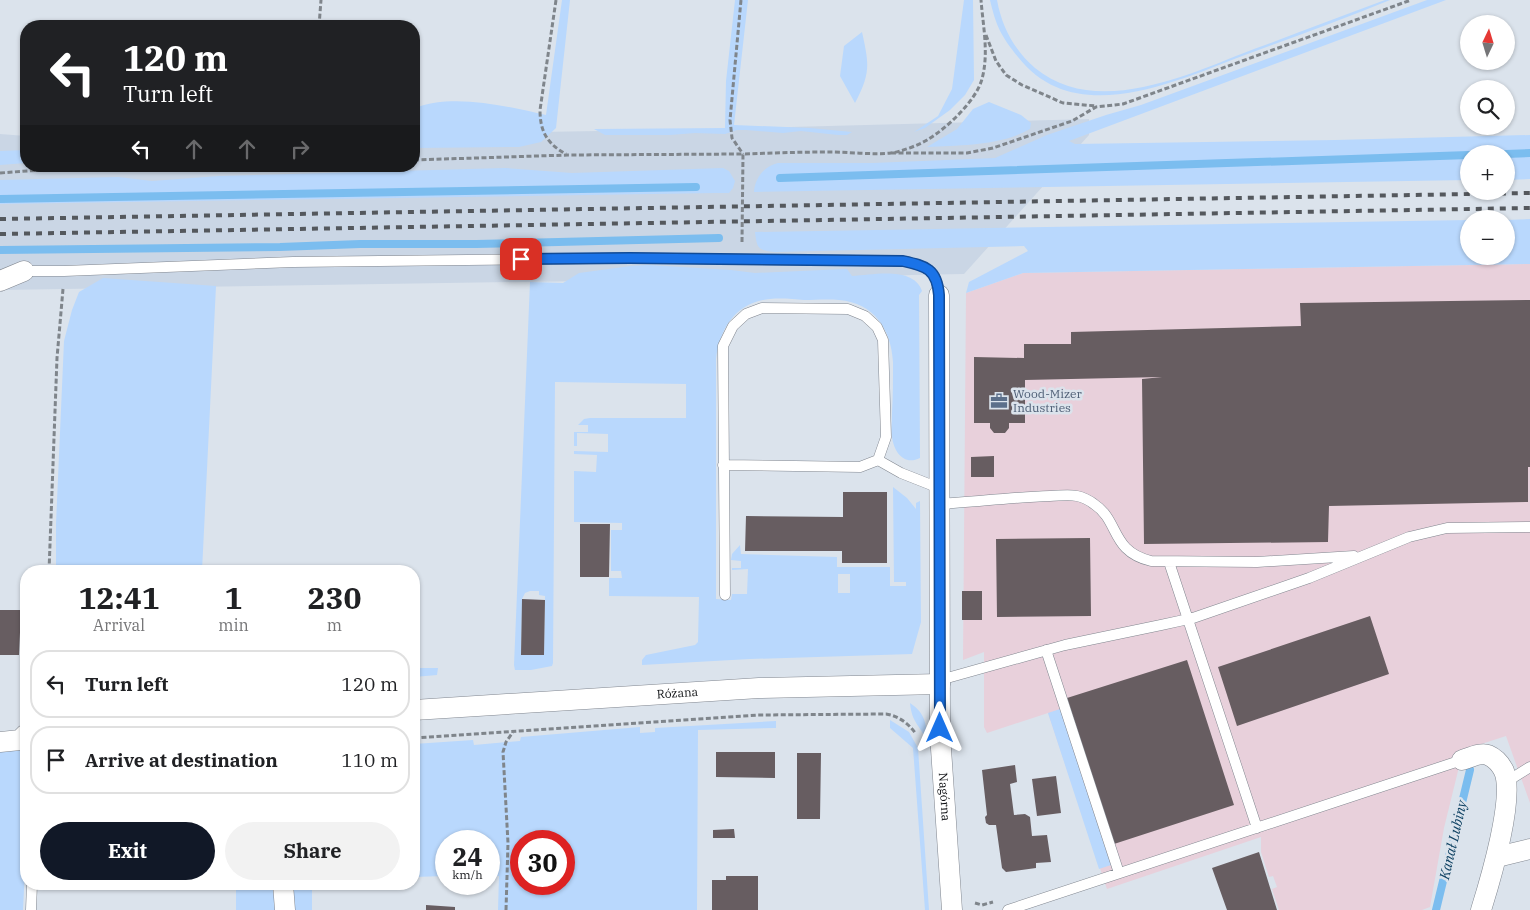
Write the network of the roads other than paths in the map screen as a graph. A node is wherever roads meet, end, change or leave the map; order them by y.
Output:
1 (0, 271) edge
2 (24, 271) junction
3 (0, 282) edge
4 (939, 295) joint
5 (878, 460) junction
6 (723, 465) junction
7 (939, 496) junction
8 (1530, 527) edge
9 (1363, 555) junction
10 (1169, 562) junction
11 (724, 594) dead end
12 (1188, 619) junction
13 (1046, 650) junction
14 (940, 682) junction
15 (420, 710) edge
16 (20, 740) edge
17 (0, 742) edge
18 (1462, 760) joint
19 (1530, 767) edge
20 (1506, 782) junction
21 (1256, 828) junction
22 (1530, 849) edge
23 (1497, 857) junction
24 (1119, 873) junction
25 (32, 890) edge
26 (283, 890) edge
27 (31, 910) edge
28 (285, 910) edge
29 (952, 910) edge
30 (1008, 910) edge
31 (1481, 910) edge

1 - 2 lane
2 - 3 street
2 - 4 lane
4 - 7 street, Nagórna
5 - 6 lane
5 - 6 lane
5 - 7 lane
6 - 11 lane
7 - 10 lane
7 - 14 street, Nagórna
8 - 9 lane
9 - 10 lane
9 - 12 lane
10 - 12 lane
12 - 13 lane
12 - 21 lane
13 - 14 lane
13 - 24 lane
14 - 15 street, Różana
14 - 29 street, Nagórna
16 - 17 street
18 - 20 street
18 - 21 lane
19 - 20 lane
20 - 23 street
21 - 24 lane
22 - 23 street
23 - 31 street
24 - 30 lane
25 - 27 lane
26 - 28 street

